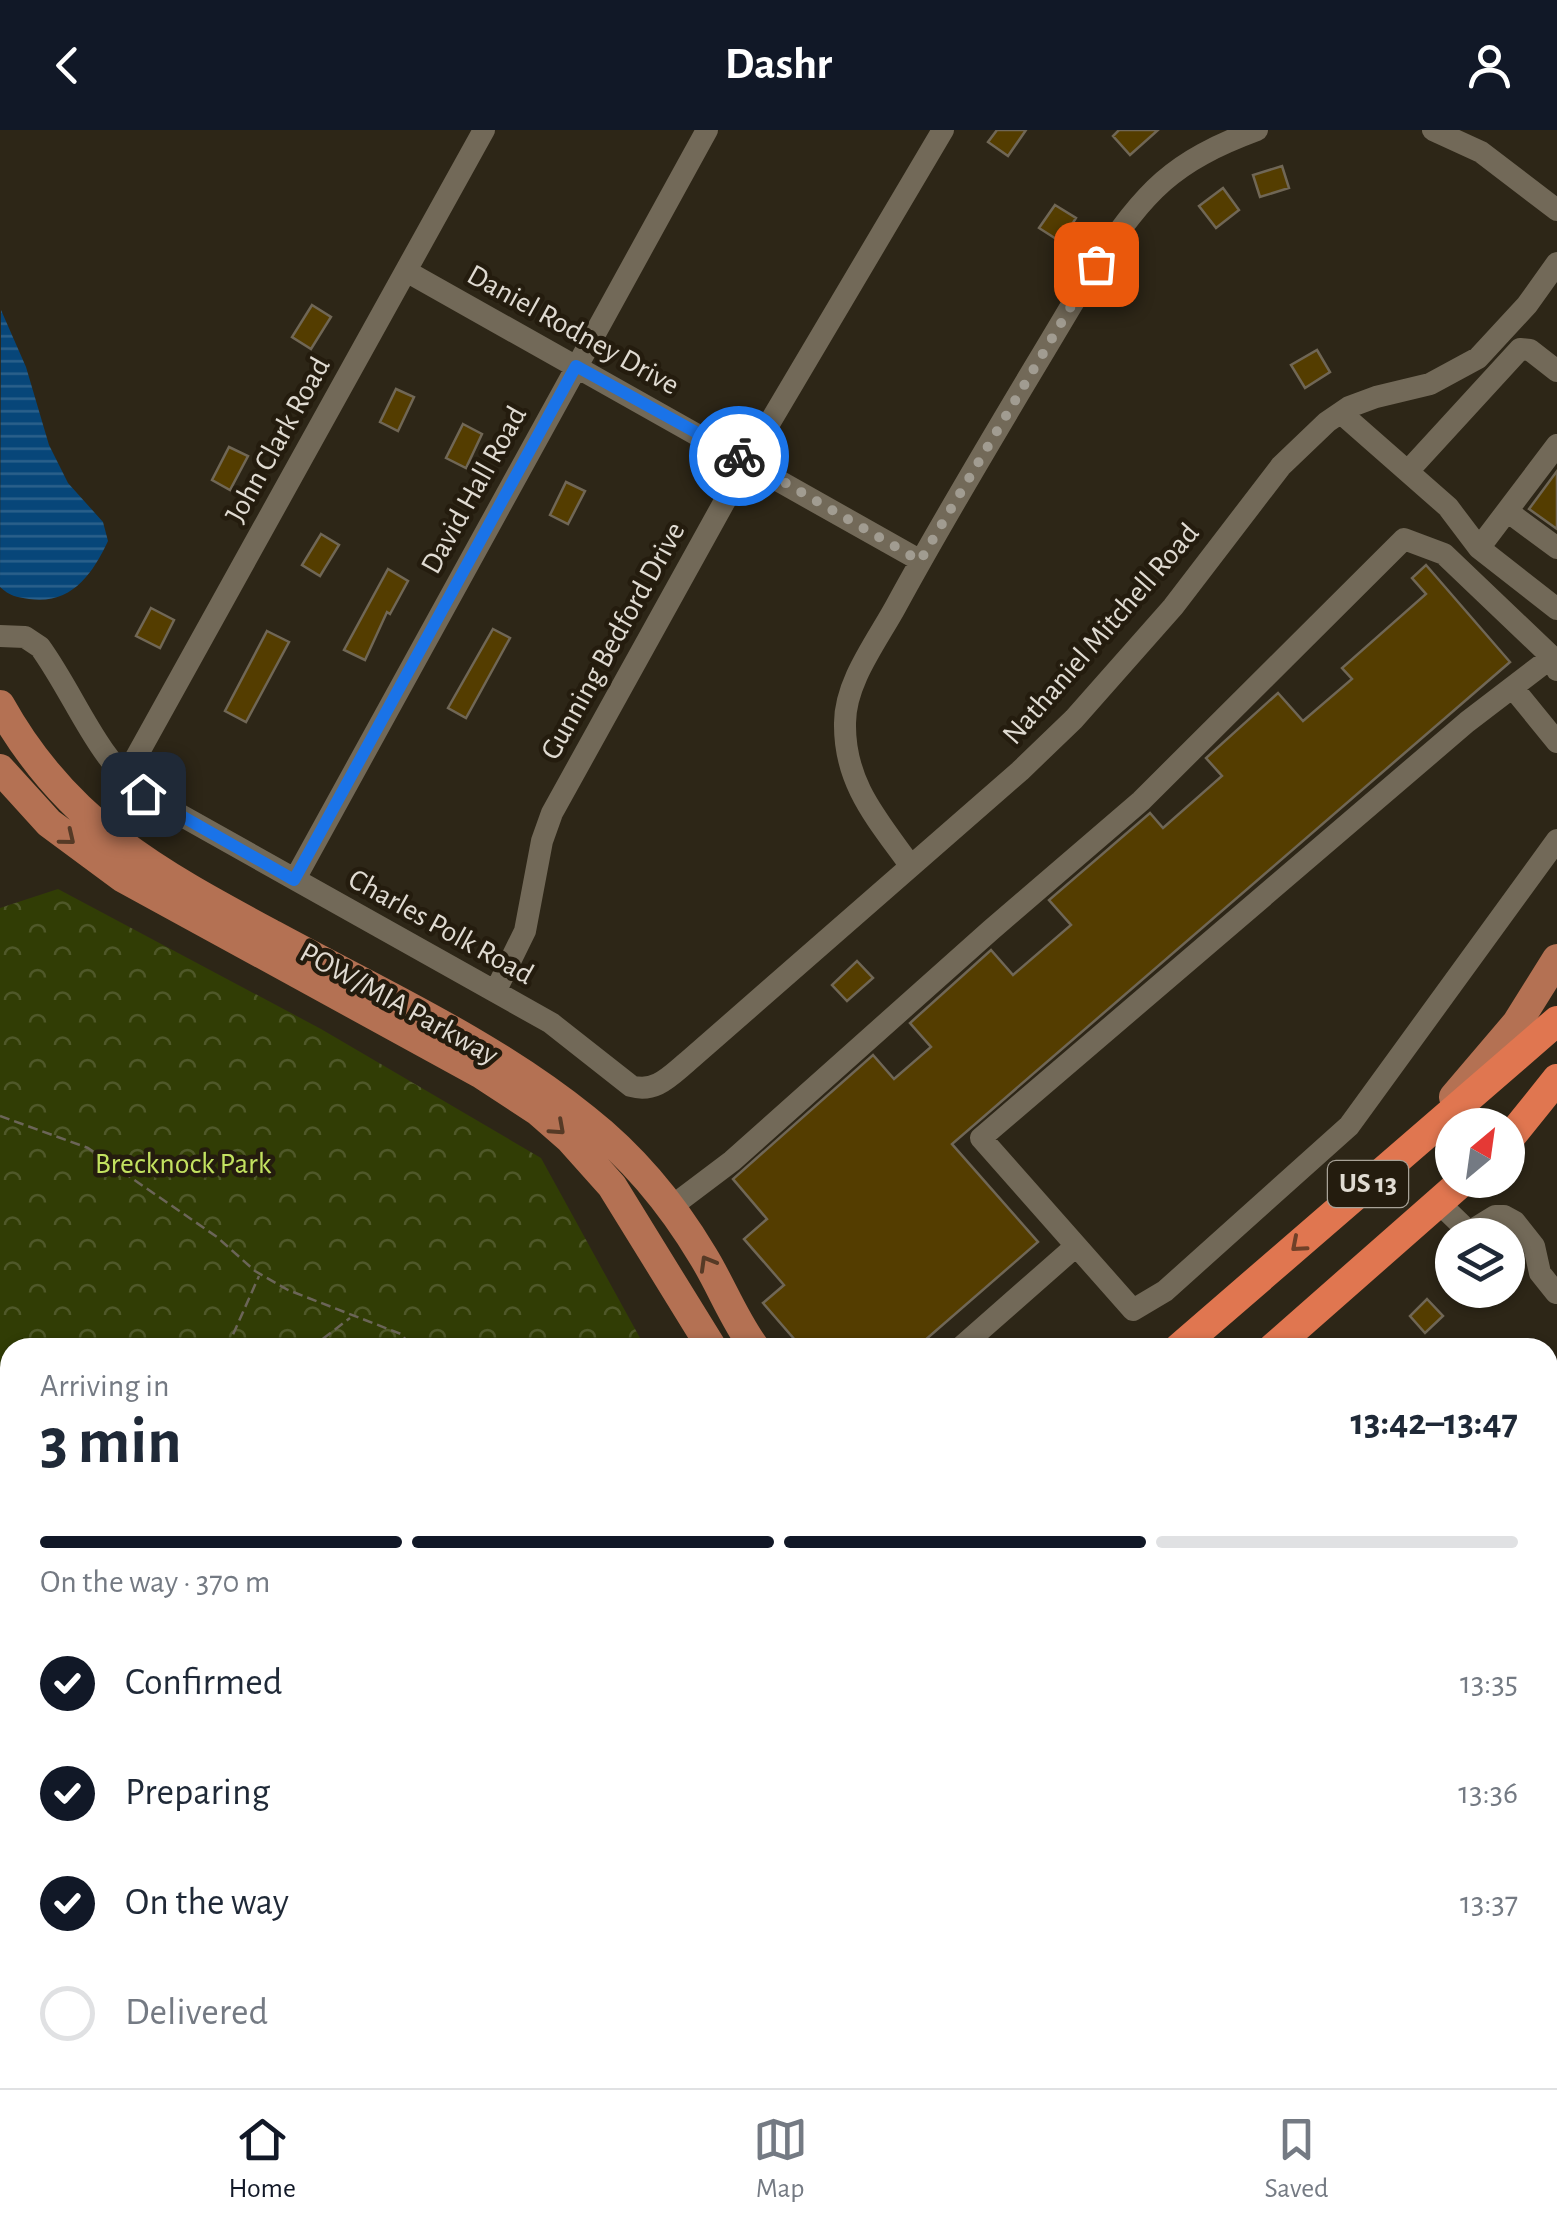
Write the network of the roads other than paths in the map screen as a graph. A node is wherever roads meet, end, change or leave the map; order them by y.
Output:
1 (484, 130) edge
2 (707, 130) edge
3 (943, 130) edge
4 (1257, 130) edge
5 (1433, 130) edge
6 (1557, 210) edge
7 (1557, 262) edge
8 (406, 271) junction
9 (576, 366) junction
10 (1557, 371) edge
11 (1341, 412) junction
12 (1557, 445) edge
13 (747, 461) junction
14 (1409, 470) junction
15 (1507, 510) junction
16 (1479, 548) junction
17 (1557, 548) edge
18 (920, 561) junction
19 (1557, 609) edge
20 (0, 636) edge
21 (1555, 662) edge
22 (1513, 688) junction
23 (0, 705) edge
24 (1557, 742) edge
25 (0, 769) edge
26 (124, 778) junction
27 (1557, 840) edge
28 (910, 865) junction
29 (294, 880) junction
30 (1557, 959) edge
31 (496, 990) junction
32 (1557, 1021) edge
33 (687, 1062) joint
34 (1557, 1080) edge
35 (1557, 1098) edge
36 (1525, 1120) edge
37 (1525, 1126) edge
38 (1399, 1156) junction
39 (1443, 1198) edge
40 (1438, 1202) junction
41 (671, 1207) junction
42 (640, 1229) junction
43 (1076, 1246) junction
44 (1556, 1293) edge
45 (706, 1338) edge
46 (749, 1338) edge
47 (971, 1338) edge
48 (1190, 1338) edge
49 (1284, 1338) edge

1 - 8 street, John Clark Road
2 - 9 street, David Hall Road
3 - 13 street, Gunning Bedford Drive
4 - 18 street
5 - 6 street
7 - 11 street, Nathaniel Mitchell Road
8 - 9 street, Daniel Rodney Drive
8 - 26 street, John Clark Road
9 - 13 street, Daniel Rodney Drive
9 - 29 street, David Hall Road
10 - 14 street
11 - 14 street
11 - 28 street, Nathaniel Mitchell Road
12 - 15 street
13 - 18 street, Daniel Rodney Drive
13 - 31 street, Gunning Bedford Drive
14 - 16 street
15 - 16 street
15 - 17 street
16 - 19 street
18 - 28 street
20 - 26 street, Charles Polk Road
21 - 22 street
21 - 41 street
22 - 24 street
22 - 43 street
23 - 41 main road, POW/MIA Parkway
25 -> 42 main road, POW/MIA Parkway
26 - 29 street, Charles Polk Road
27 - 43 street
28 - 33 street, Nathaniel Mitchell Road
29 - 31 street, Charles Polk Road
30 - 38 main road
31 - 33 street, Charles Polk Road
32 - 38 highway, US 13
34 - 36 highway
35 - 37 highway
38 -> 48 highway, US 13
39 - 40 highway, US 13
40 - 44 street
40 - 49 highway, US 13
41 - 42 main road
46 -> 41 main road, POW/MIA Parkway
42 - 45 main road, POW/MIA Parkway
43 - 47 street

